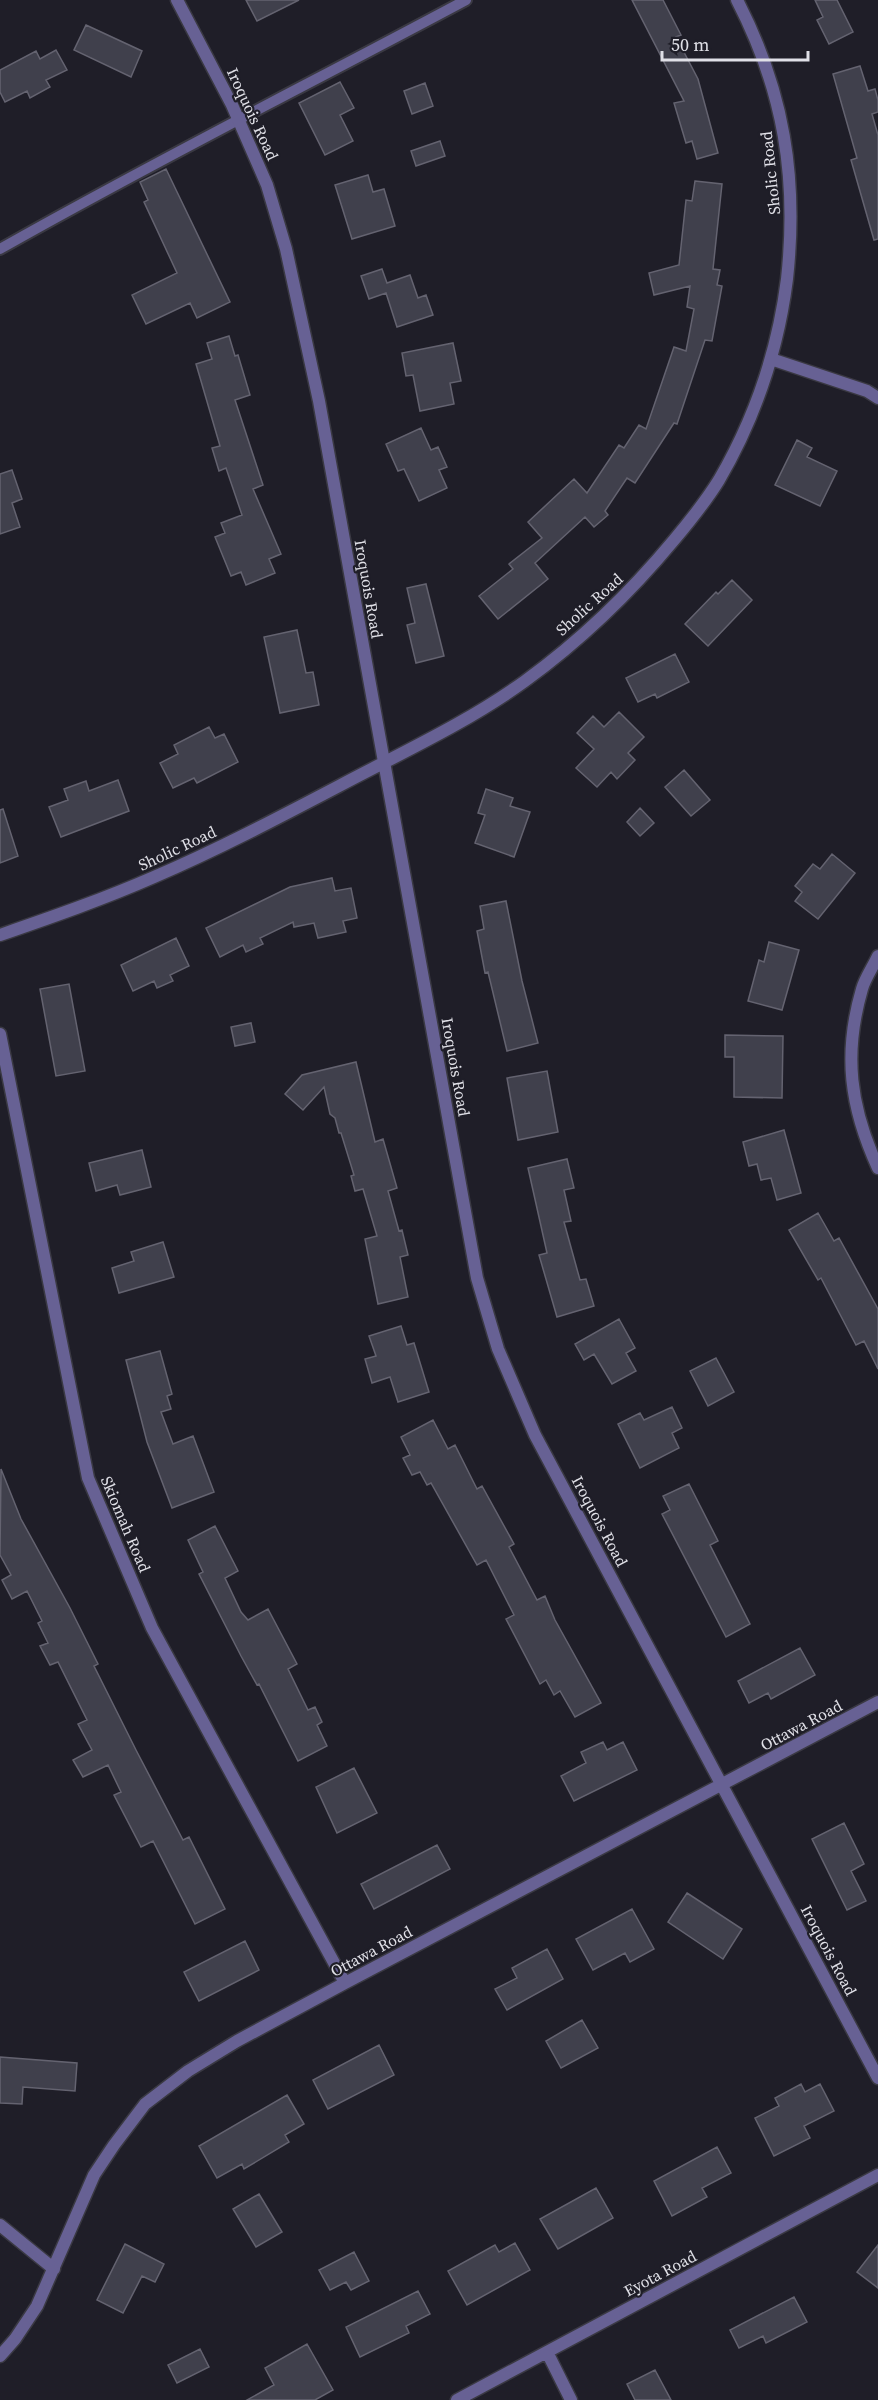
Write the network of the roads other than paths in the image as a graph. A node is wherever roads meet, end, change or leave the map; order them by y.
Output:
1 (177, 0) edge
2 (466, 0) edge
3 (737, 0) edge
4 (239, 121) junction
5 (0, 249) edge
6 (771, 359) junction
7 (878, 398) edge
8 (384, 762) junction
9 (0, 935) edge
10 (878, 956) edge
11 (0, 1034) edge
12 (878, 1168) edge
13 (878, 1702) edge
14 (723, 1785) junction
15 (345, 1983) junction
16 (878, 2078) edge
17 (878, 2175) edge
18 (0, 2225) edge
19 (54, 2269) junction
20 (547, 2352) junction
21 (0, 2356) edge
22 (457, 2400) edge
23 (571, 2400) edge

1 - 4 street, Iroquois Road
2 - 4 lane
3 - 6 street, Sholic Road
4 - 5 lane
4 - 8 street, Iroquois Road
6 - 7 street
6 - 8 street, Sholic Road
8 - 9 street, Sholic Road
8 - 14 street, Iroquois Road
10 - 12 street
11 - 15 street, Skiomah Road
13 - 14 street, Ottawa Road
14 - 15 street, Ottawa Road
14 - 16 street, Iroquois Road
15 - 19 street, Ottawa Road
17 - 20 street, Eyota Road
18 - 19 street
19 - 21 street, Ottawa Road
20 - 22 street, Eyota Road
20 - 23 street

